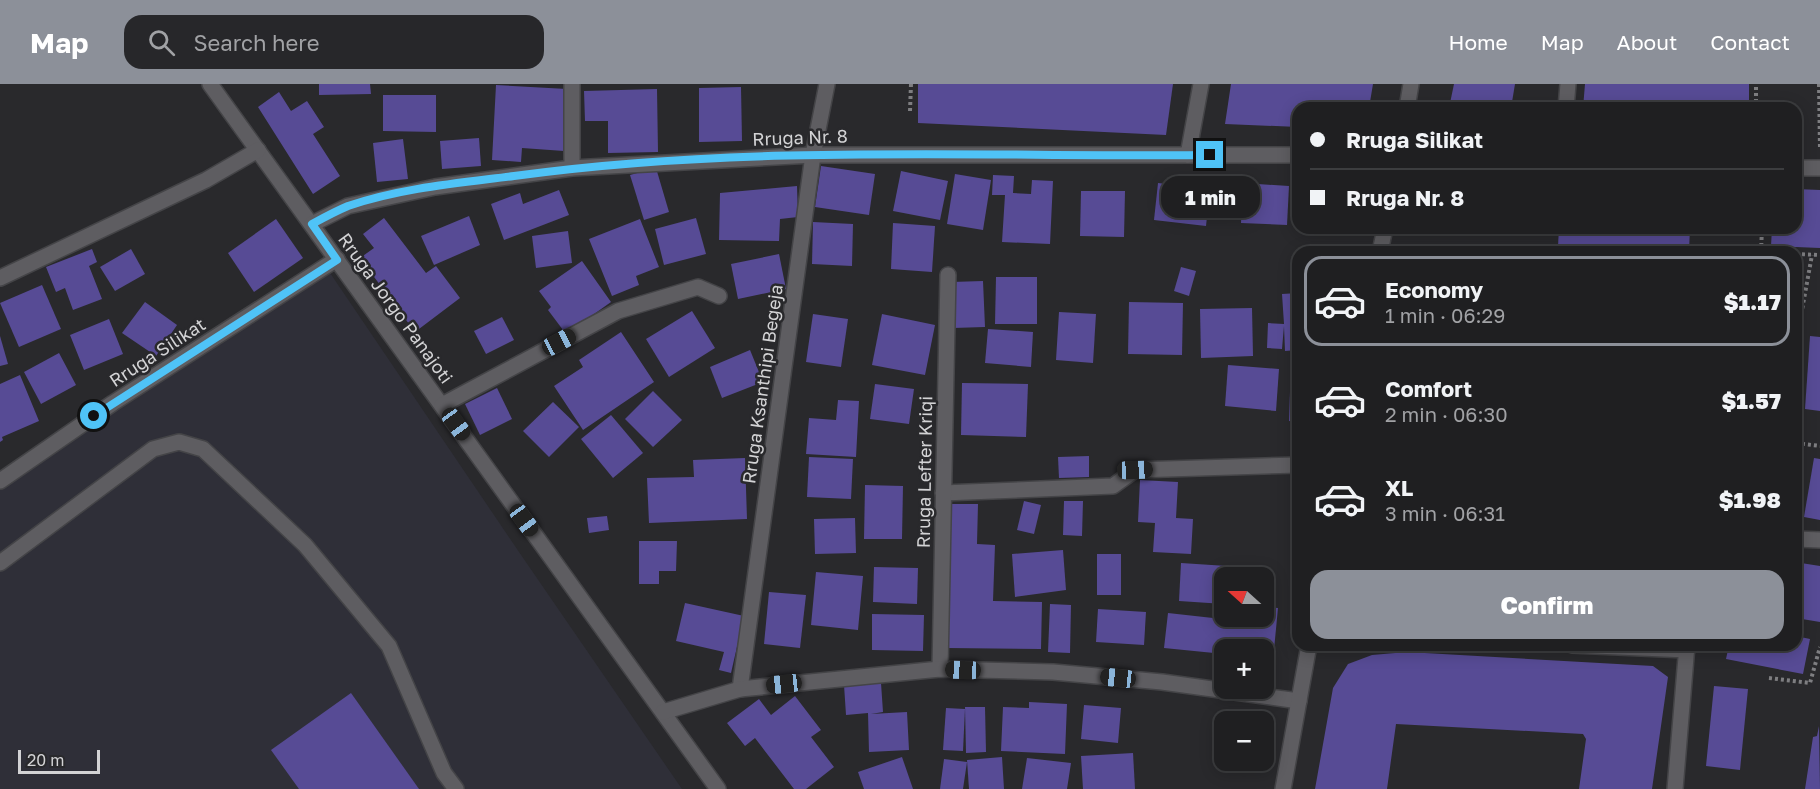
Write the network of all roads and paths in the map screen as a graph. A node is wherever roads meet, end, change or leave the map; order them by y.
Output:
1 (210, 84) edge
2 (572, 84) edge
3 (827, 84) edge
4 (911, 84) edge
5 (1201, 84) edge
6 (1411, 84) edge
7 (1568, 84) edge
8 (1756, 84) edge
9 (1819, 84) edge
10 (1408, 102) edge
11 (1566, 102) edge
12 (1756, 102) edge
13 (910, 111) dead end
14 (258, 150) junction
15 (1820, 153) edge
16 (813, 155) junction
17 (1188, 155) junction
18 (1292, 155) edge
19 (572, 168) junction
20 (1802, 168) edge
21 (1820, 168) edge
22 (312, 224) junction
23 (1802, 254) edge
24 (1812, 255) junction
25 (1820, 255) edge
26 (337, 260) junction
27 (948, 275) dead end
28 (0, 278) edge
29 (719, 296) dead end
30 (1802, 310) edge
31 (442, 405) junction
32 (1802, 444) edge
33 (1820, 446) edge
34 (1292, 465) edge
35 (0, 480) edge
36 (944, 493) junction
37 (1802, 539) edge
38 (1820, 540) edge
39 (0, 563) edge
40 (1820, 647) edge
41 (1308, 651) edge
42 (1687, 651) edge
43 (940, 669) junction
44 (1769, 678) dead end
45 (740, 689) junction
46 (1299, 700) junction
47 (663, 712) junction
48 (456, 789) edge
49 (718, 789) edge
50 (1283, 789) edge
51 (1675, 789) edge

1 - 14 street, Rruga Jorgo Panajoti
2 - 19 street
3 - 16 street, Rruga Ksanthipi Begeja
4 - 13 path
5 - 17 street
6 - 10 street
7 - 11 street
8 - 12 path
9 - 15 path
14 - 22 street, Rruga Jorgo Panajoti
14 - 28 street
16 - 17 street, Rruga Nr. 8
16 - 19 street, Rruga Nr. 8
16 - 45 street, Rruga Ksanthipi Begeja
17 - 18 street, Rruga Nr. 8
19 - 22 street, Rruga Nr. 8
20 - 21 street
22 - 26 street, Rruga Jorgo Panajoti
23 - 24 path
24 - 25 path
24 - 30 path
26 - 31 street, Rruga Jorgo Panajoti
26 - 35 street, Rruga Silikat
27 - 36 street, Rruga Lefter Kriqi
29 - 31 street
31 - 47 street, Rruga Jorgo Panajoti
32 - 33 path
34 - 36 street
36 - 43 street, Rruga Lefter Kriqi
37 - 38 street
39 - 48 street
40 - 44 path
41 - 46 street
42 - 51 street
43 - 45 street
43 - 46 street
45 - 47 street
46 - 50 street
47 - 49 street, Rruga Jorgo Panajoti

